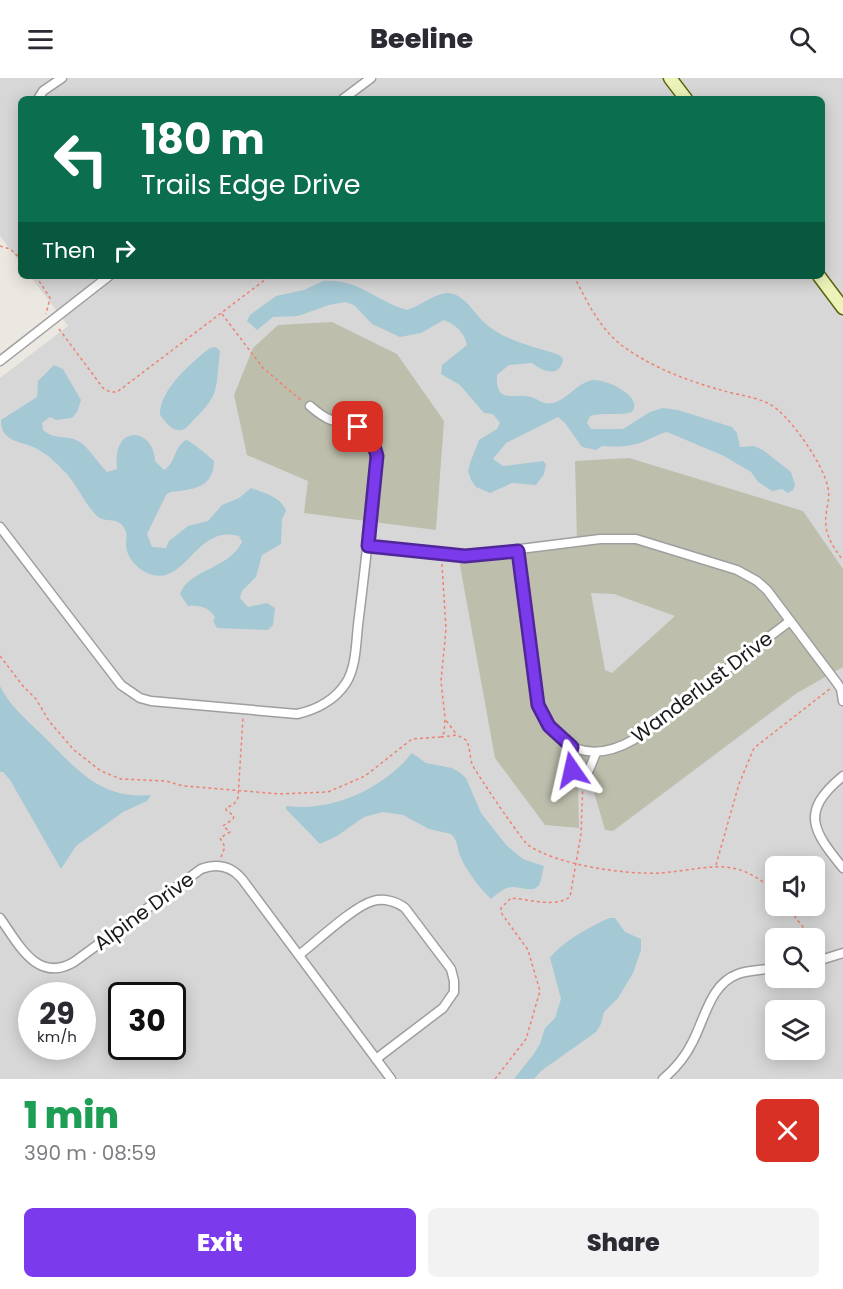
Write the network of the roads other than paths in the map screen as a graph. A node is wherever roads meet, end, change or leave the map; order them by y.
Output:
1 (62, 78) edge
2 (371, 78) edge
3 (670, 78) edge
4 (40, 96) edge
5 (347, 96) edge
6 (684, 96) edge
7 (105, 279) edge
8 (821, 279) edge
9 (843, 308) edge
10 (0, 361) edge
11 (310, 406) road end
12 (0, 527) edge
13 (368, 546) junction
14 (518, 551) junction
15 (790, 621) junction
16 (840, 687) edge
17 (843, 701) edge
18 (572, 747) junction
19 (596, 753) junction
20 (843, 776) edge
21 (843, 868) edge
22 (0, 918) edge
23 (843, 953) edge
24 (299, 955) junction
25 (825, 959) edge
26 (765, 970) edge
27 (376, 1059) junction
28 (391, 1079) edge
29 (663, 1079) edge

1 - 4 street
2 - 5 street
3 - 6 street
7 - 10 street
8 - 9 street
11 - 13 street
12 - 13 street
13 - 14 street
14 - 15 street
14 - 18 street, Wanderlust Drive
15 - 16 street
15 - 19 street, Wanderlust Drive
16 - 17 street
18 - 19 street, Wanderlust Drive
18 - 19 street
20 - 21 street
22 - 24 street, Alpine Drive
23 - 25 street
24 - 27 street, Alpine Drive
24 - 27 street
26 - 29 street
27 - 28 street, Alpine Drive

